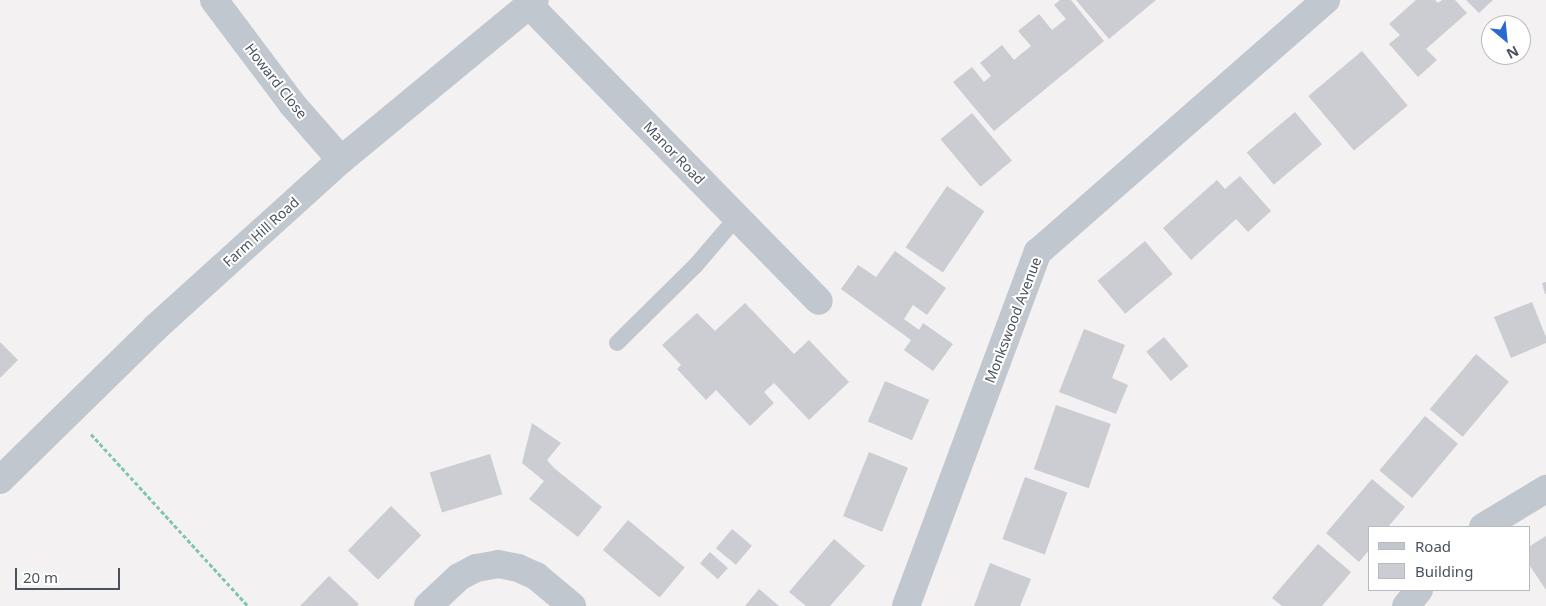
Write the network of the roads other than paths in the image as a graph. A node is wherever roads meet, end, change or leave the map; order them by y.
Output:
1 (214, 0) edge
2 (1326, 0) edge
3 (532, 3) edge
4 (341, 160) junction
5 (737, 217) junction
6 (819, 301) dead end
7 (617, 343) dead end
8 (0, 480) edge
9 (1546, 489) edge
10 (1485, 526) edge
11 (1418, 591) edge
12 (428, 606) edge
13 (572, 606) edge
14 (906, 606) edge
15 (1406, 606) edge

1 - 4 street, Howard Close
2 - 14 street, Monkswood Avenue
3 - 4 street, Farm Hill Road
3 - 5 street, Manor Road
4 - 8 street, Farm Hill Road
5 - 6 street, Manor Road
5 - 7 lane
9 - 10 street
11 - 15 street
12 - 13 street

